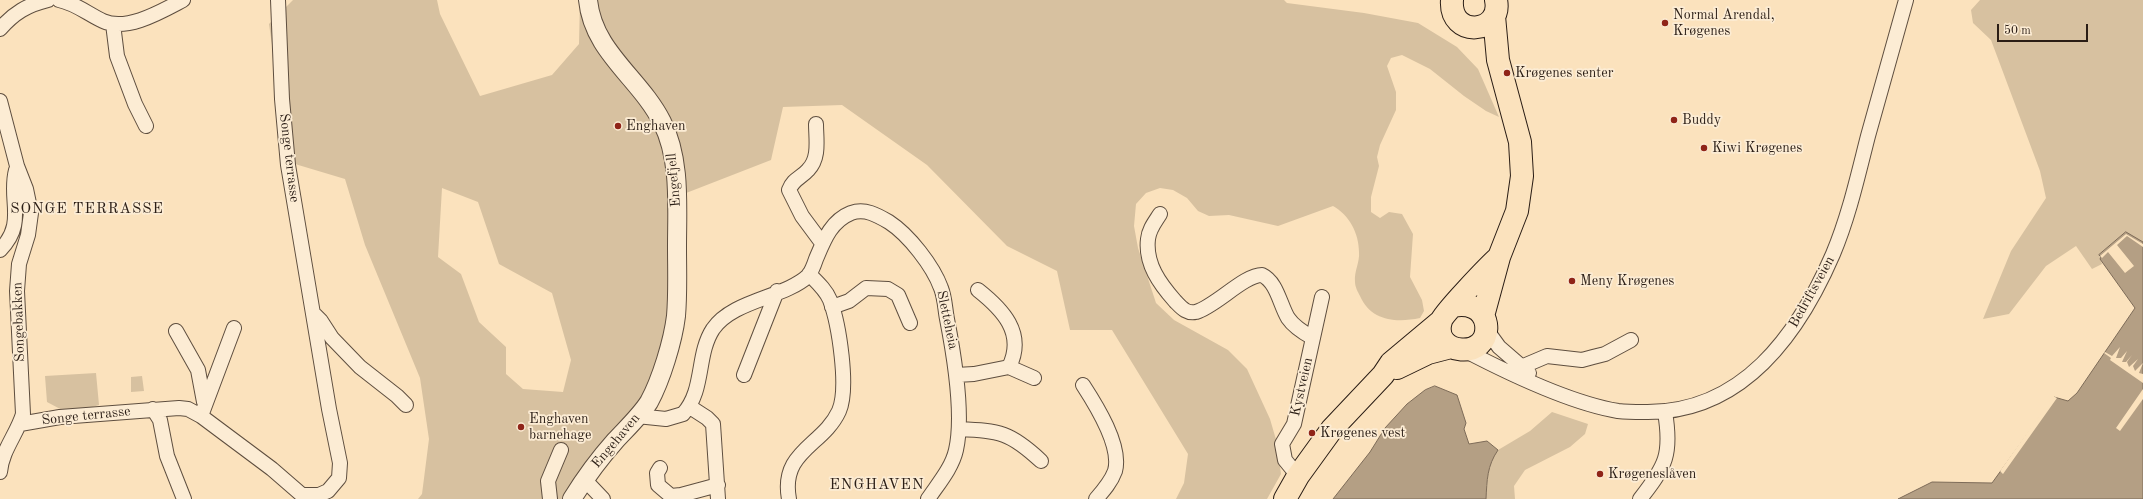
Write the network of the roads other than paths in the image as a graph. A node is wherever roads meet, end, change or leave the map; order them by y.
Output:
1 (48, 0) edge
2 (59, 0) edge
3 (183, 0) edge
4 (278, 0) edge
5 (588, 0) edge
6 (1452, 0) edge
7 (1906, 0) edge
8 (1495, 8) edge
9 (113, 24) junction
10 (1468, 27) junction
11 (0, 29) edge
12 (1506, 90) junction
13 (0, 101) edge
14 (816, 124) dead end
15 (146, 126) dead end
16 (17, 166) junction
17 (1160, 214) dead end
18 (822, 243) junction
19 (0, 250) edge
20 (1499, 257) junction
21 (809, 274) junction
22 (978, 290) dead end
23 (777, 291) junction
24 (1322, 297) dead end
25 (832, 308) junction
26 (1447, 314) junction
27 (314, 315) junction
28 (910, 323) dead end
29 (1485, 323) junction
30 (234, 328) dead end
31 (176, 331) dead end
32 (1313, 338) junction
33 (1631, 340) dead end
34 (1458, 349) junction
35 (1009, 367) junction
36 (1521, 367) junction
37 (744, 375) dead end
38 (956, 375) junction
39 (1383, 375) junction
40 (1034, 378) dead end
41 (657, 381) joint
42 (1083, 385) dead end
43 (1559, 392) junction
44 (406, 405) dead end
45 (690, 407) junction
46 (153, 409) junction
47 (202, 410) junction
48 (1665, 412) junction
49 (637, 416) junction
50 (20, 424) junction
51 (959, 429) junction
52 (561, 450) dead end
53 (1041, 461) dead end
54 (660, 468) dead end
55 (0, 472) edge
56 (1298, 476) junction
57 (584, 479) junction
58 (718, 485) junction
59 (302, 497) edge
60 (184, 499) edge
61 (550, 499) edge
62 (572, 499) edge
63 (603, 499) edge
64 (718, 499) edge
65 (789, 499) edge
66 (928, 499) edge
67 (1096, 499) edge
68 (1285, 499) edge
69 (1640, 499) edge

1 - 11 street
2 - 9 street
3 - 9 street
4 - 27 street, Songe terrasse
5 - 41 street, Engefjell
6 - 10 main road
7 - 48 street, Bedriftsveien
8 - 10 main road
8 - 12 main road
9 - 15 street
10 - 12 main road
12 - 20 main road
13 - 16 street, Songebakken
14 - 18 street
16 - 19 street
16 - 50 street, Songebakken
17 - 32 street, Kystveien
18 - 21 street, Sletteheia
18 - 38 street, Sletteheia
20 - 26 main road
20 - 29 main road
21 - 23 street
21 - 25 street
22 - 35 street
23 - 37 street
23 - 45 street
24 - 32 street, Kystveien
25 - 28 street
25 - 65 street
26 - 29 main road
26 - 34 main road
26 - 39 main road
27 - 44 street
27 - 59 street, Songe terrasse
29 - 34 main road
29 - 36 street, Bedriftsveien
30 - 47 street
31 - 47 street
32 - 56 street, Kystveien
33 - 36 street
34 - 39 main road
34 - 43 street, Bedriftsveien
35 - 38 street
35 - 40 street
36 - 43 street, Bedriftsveien
38 - 51 street, Sletteheia
39 - 56 main road
41 - 49 street, Engehaven
42 - 67 street
43 - 48 street, Bedriftsveien
45 - 49 street
45 - 58 street
46 - 47 street, Songe terrasse
46 - 50 street, Songe terrasse
46 - 60 street
47 - 59 street, Songe terrasse
48 - 69 street
49 - 57 street, Engehaven
50 - 55 street, Songebakken
51 - 53 street
51 - 66 street, Sletteheia
52 - 61 street
54 - 58 street
56 - 68 main road
57 - 62 street, Engehaven
57 - 63 street
58 - 64 street

